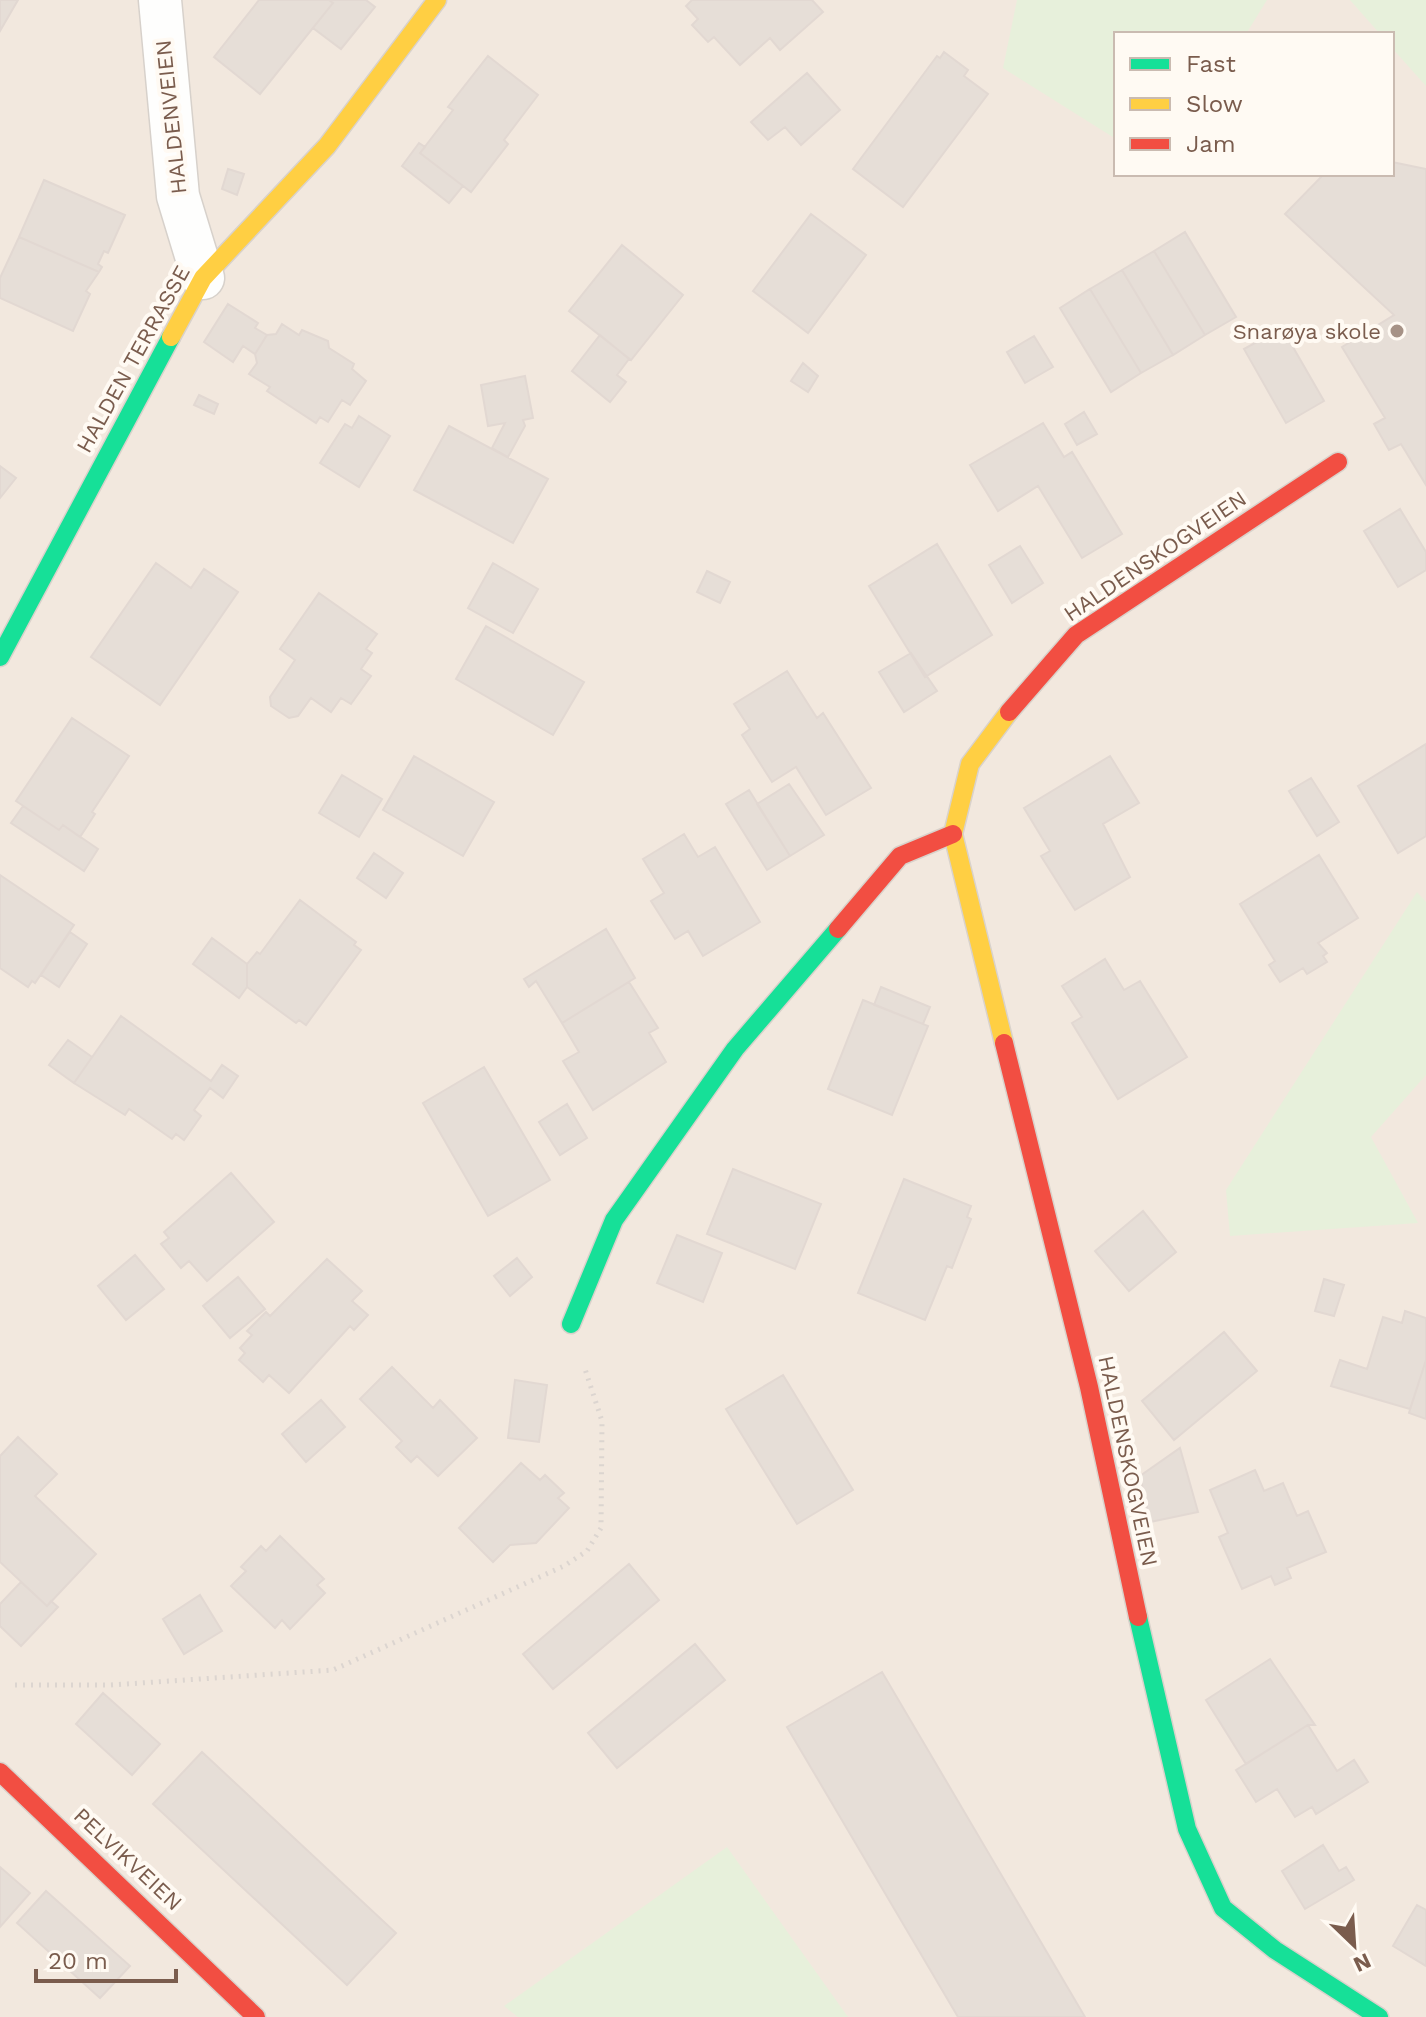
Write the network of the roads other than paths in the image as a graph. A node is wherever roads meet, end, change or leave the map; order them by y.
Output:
1 (160, 0) edge
2 (437, 0) edge
3 (203, 278) junction
4 (1338, 462) dead end
5 (0, 657) edge
6 (953, 834) junction
7 (571, 1324) road end
8 (0, 1772) edge
9 (256, 2017) edge
10 (1379, 2017) edge

1 - 3 street, HALDENVEIEN
2 - 3 street, HALDEN TERRASSE
3 - 5 street, HALDEN TERRASSE
4 - 6 street, HALDENSKOGVEIEN
6 - 7 street
6 - 10 street, HALDENSKOGVEIEN
8 - 9 street, PELVIKVEIEN

